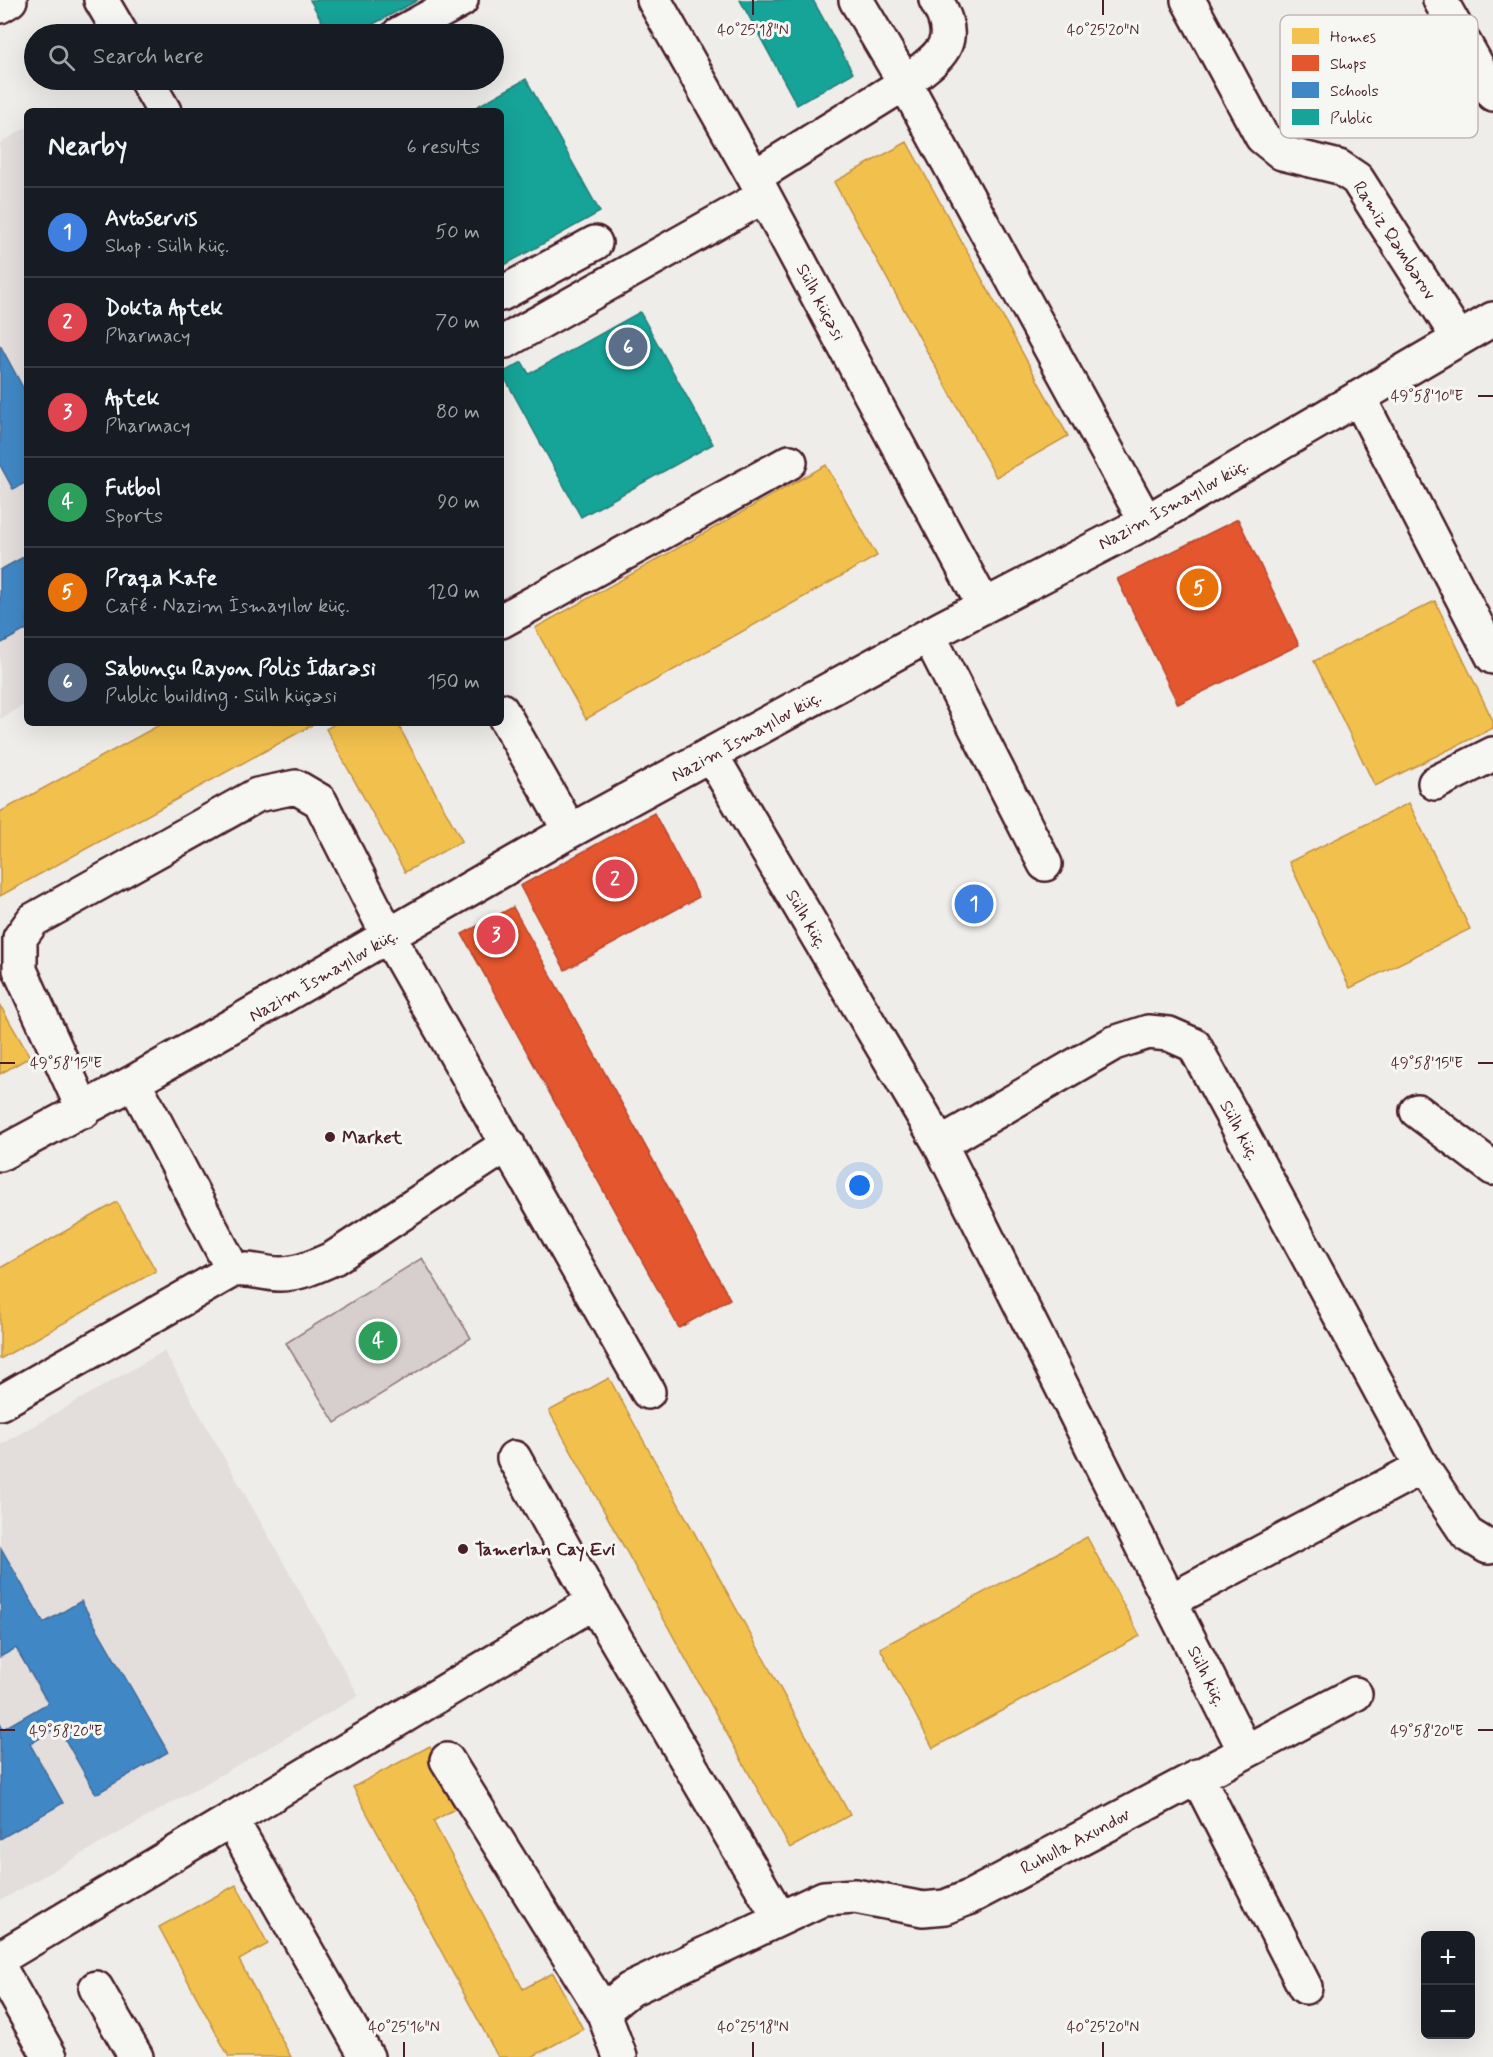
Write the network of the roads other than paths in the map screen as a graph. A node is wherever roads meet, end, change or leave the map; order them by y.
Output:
1 (10, 0) edge
2 (101, 0) edge
3 (461, 0) edge
4 (654, 0) edge
5 (856, 0) edge
6 (936, 0) edge
7 (1188, 0) edge
8 (1440, 0) edge
9 (0, 6) edge
10 (1448, 15) edge
11 (115, 24) edge
12 (417, 24) edge
13 (1478, 67) edge
14 (905, 83) junction
15 (152, 90) edge
16 (1493, 94) edge
17 (162, 108) edge
18 (759, 186) junction
19 (595, 243) dead end
20 (504, 292) edge
21 (1493, 319) edge
22 (1459, 339) junction
23 (506, 340) dead end
24 (1359, 398) junction
25 (790, 462) dead end
26 (1146, 522) junction
27 (984, 606) junction
28 (504, 619) edge
29 (929, 636) junction
30 (1493, 657) edge
31 (504, 715) edge
32 (1493, 754) edge
33 (711, 755) junction
34 (1435, 783) dead end
35 (570, 831) junction
36 (1045, 864) dead end
37 (389, 937) junction
38 (134, 1083) junction
39 (84, 1111) junction
40 (1417, 1111) dead end
41 (508, 1144) junction
42 (940, 1144) junction
43 (0, 1154) edge
44 (1493, 1168) edge
45 (234, 1270) junction
46 (648, 1392) dead end
47 (0, 1403) edge
48 (514, 1458) dead end
49 (1422, 1467) junction
50 (1493, 1546) edge
51 (1170, 1601) junction
52 (594, 1602) junction
53 (1355, 1694) dead end
54 (1245, 1751) junction
55 (447, 1760) dead end
56 (1197, 1776) junction
57 (232, 1821) junction
58 (779, 1917) junction
59 (0, 1958) edge
60 (0, 1969) edge
61 (1305, 1987) dead end
62 (96, 1988) dead end
63 (603, 2011) junction
64 (50, 2057) edge
65 (136, 2057) edge
66 (367, 2057) edge
67 (620, 2057) edge

1 - 9 street
2 - 11 street
3 - 12 street
4 - 18 street, Sülh küçəsi
5 - 14 street
6 - 14 street
7 - 22 street, Ramiz Qəmbərov
8 - 10 street
13 - 16 street
14 - 18 street
14 - 26 street
15 - 17 street
18 - 23 street
18 - 27 street, Sülh küçəsi
19 - 20 street
21 - 22 street, Nazim İsmayılov küç.
22 - 24 street, Nazim İsmayılov küç.
24 - 26 street, Nazim İsmayılov küç.
24 - 30 street
25 - 28 street
26 - 27 street, Nazim İsmayılov küç.
27 - 29 street, Nazim İsmayılov küç.
29 - 33 street, Nazim İsmayılov küç.
29 - 36 street
31 - 35 street
32 - 34 street
33 - 35 street, Nazim İsmayılov küç.
33 - 42 street, Sülh küç.
35 - 37 street, Nazim İsmayılov küç.
37 - 38 street, Nazim İsmayılov küç.
37 - 39 street
37 - 41 street
38 - 39 street, Nazim İsmayılov küç.
38 - 45 street
39 - 43 street, Nazim İsmayılov küç.
40 - 44 street
41 - 45 street
41 - 46 street
42 - 49 street, Sülh küç.
42 - 51 street, Sülh küç.
45 - 47 street
48 - 52 street
49 - 50 street, Sülh küç.
49 - 51 street
51 - 54 street, Sülh küç.
52 - 57 street
52 - 58 street
53 - 54 street, Ruhulla Axundov
54 - 56 street, Ruhulla Axundov
55 - 63 street
56 - 58 street, Ruhulla Axundov
56 - 61 street
57 - 59 street
57 - 66 street
58 - 63 street, Ruhulla Axundov
60 - 64 street
62 - 65 street
63 - 67 street

